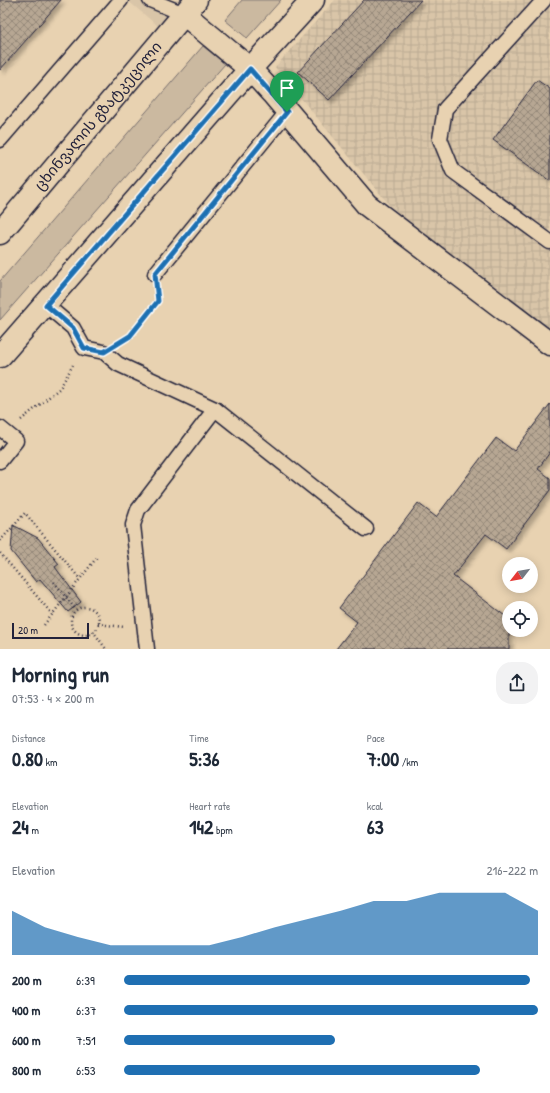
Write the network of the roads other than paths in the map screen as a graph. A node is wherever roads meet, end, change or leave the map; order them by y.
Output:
1 (120, 0) edge
2 (150, 0) edge
3 (313, 0) edge
4 (544, 0) edge
5 (190, 7) edge
6 (250, 69) junction
7 (287, 112) junction
8 (0, 140) edge
9 (0, 233) edge
10 (550, 242) edge
11 (155, 274) road end
12 (46, 305) junction
13 (550, 344) edge
14 (0, 356) edge
15 (215, 410) junction
16 (0, 428) edge
17 (0, 461) edge
18 (366, 529) dead end
19 (147, 649) edge

1 - 8 lane
2 - 5 lane
3 - 6 main road
4 - 10 lane
5 - 6 main road
5 - 9 main road, ცხინვალის გზატკეცილი
6 - 7 main road
6 - 12 main road
7 - 11 lane
7 - 13 main road
12 - 14 main road
12 - 15 lane
15 - 18 lane
15 - 19 lane
16 - 17 lane

